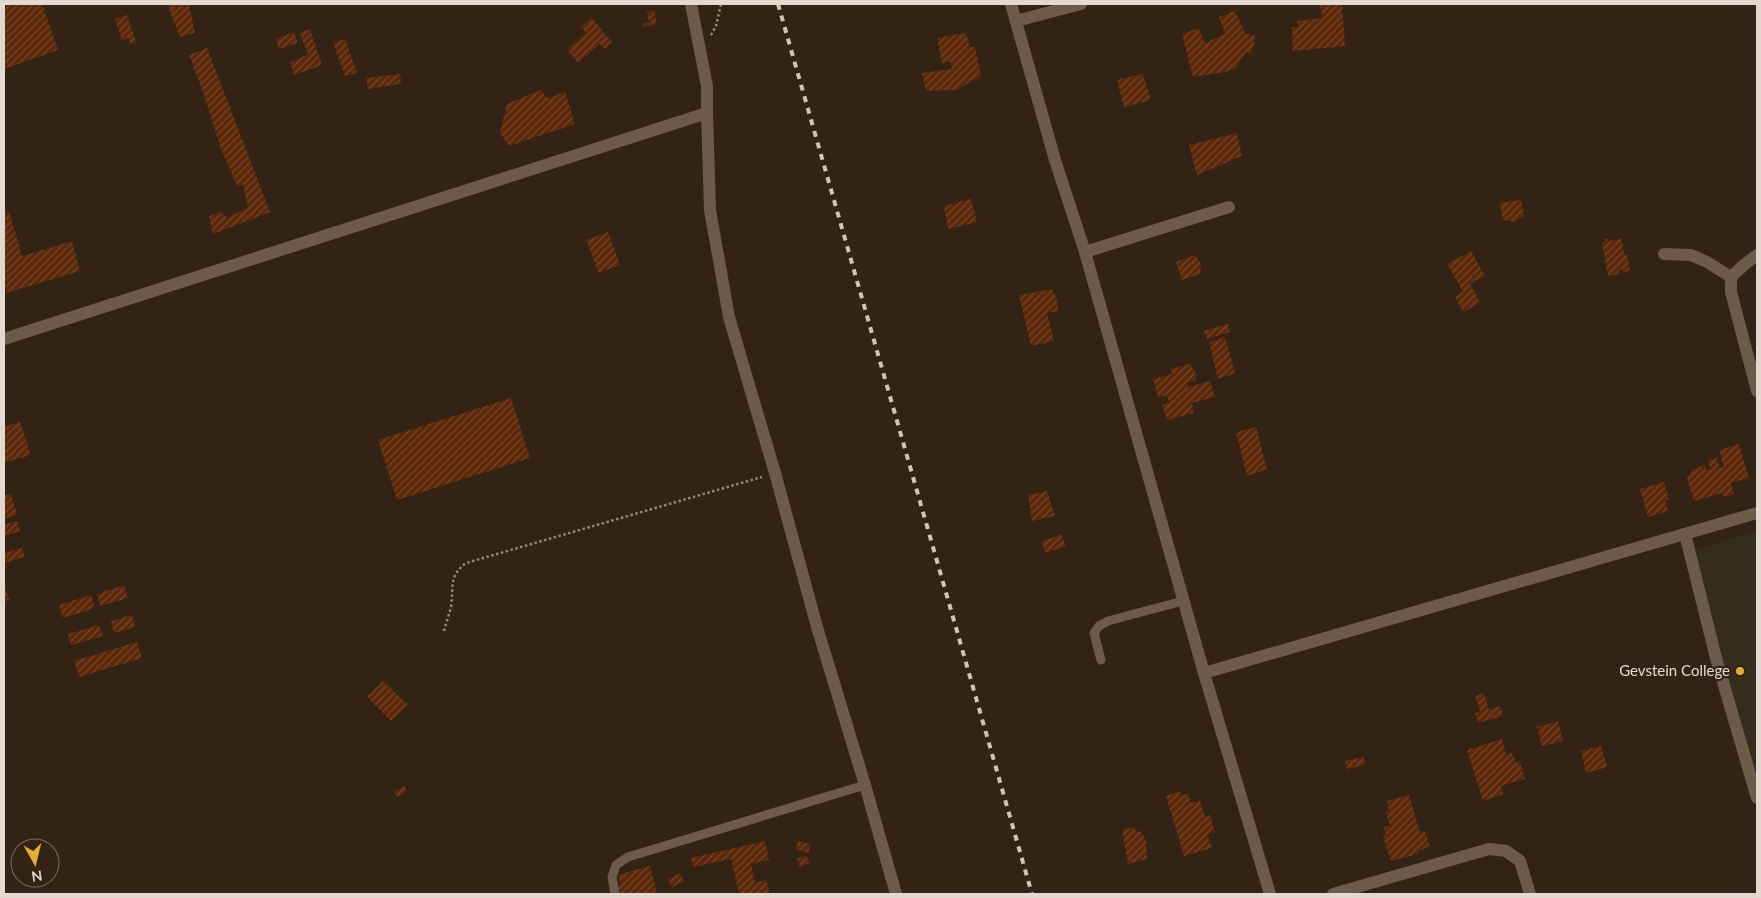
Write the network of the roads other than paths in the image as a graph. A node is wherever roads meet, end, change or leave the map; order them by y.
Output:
1 (691, 4) edge
2 (1011, 4) edge
3 (1081, 4) edge
4 (1016, 21) junction
5 (707, 113) junction
6 (1229, 207) dead end
7 (1085, 252) junction
8 (1664, 254) dead end
9 (1757, 255) edge
10 (1731, 277) junction
11 (4, 339) edge
12 (1757, 391) edge
13 (1757, 513) edge
14 (1685, 534) junction
15 (1184, 601) junction
16 (1101, 660) dead end
17 (1204, 673) junction
18 (865, 785) junction
19 (1757, 798) edge
20 (615, 894) edge
21 (896, 894) edge
22 (1270, 894) edge
23 (1333, 894) edge
24 (1530, 894) edge

1 - 5 street
2 - 4 street
3 - 4 street
4 - 7 street
5 - 11 street
5 - 18 street
6 - 7 street
7 - 15 street
8 - 10 street
9 - 10 street
10 - 12 street
13 - 14 street
14 - 17 street
14 - 19 street
15 - 16 lane
15 - 17 street
17 - 22 street
18 - 20 lane
18 - 21 street
23 - 24 street

